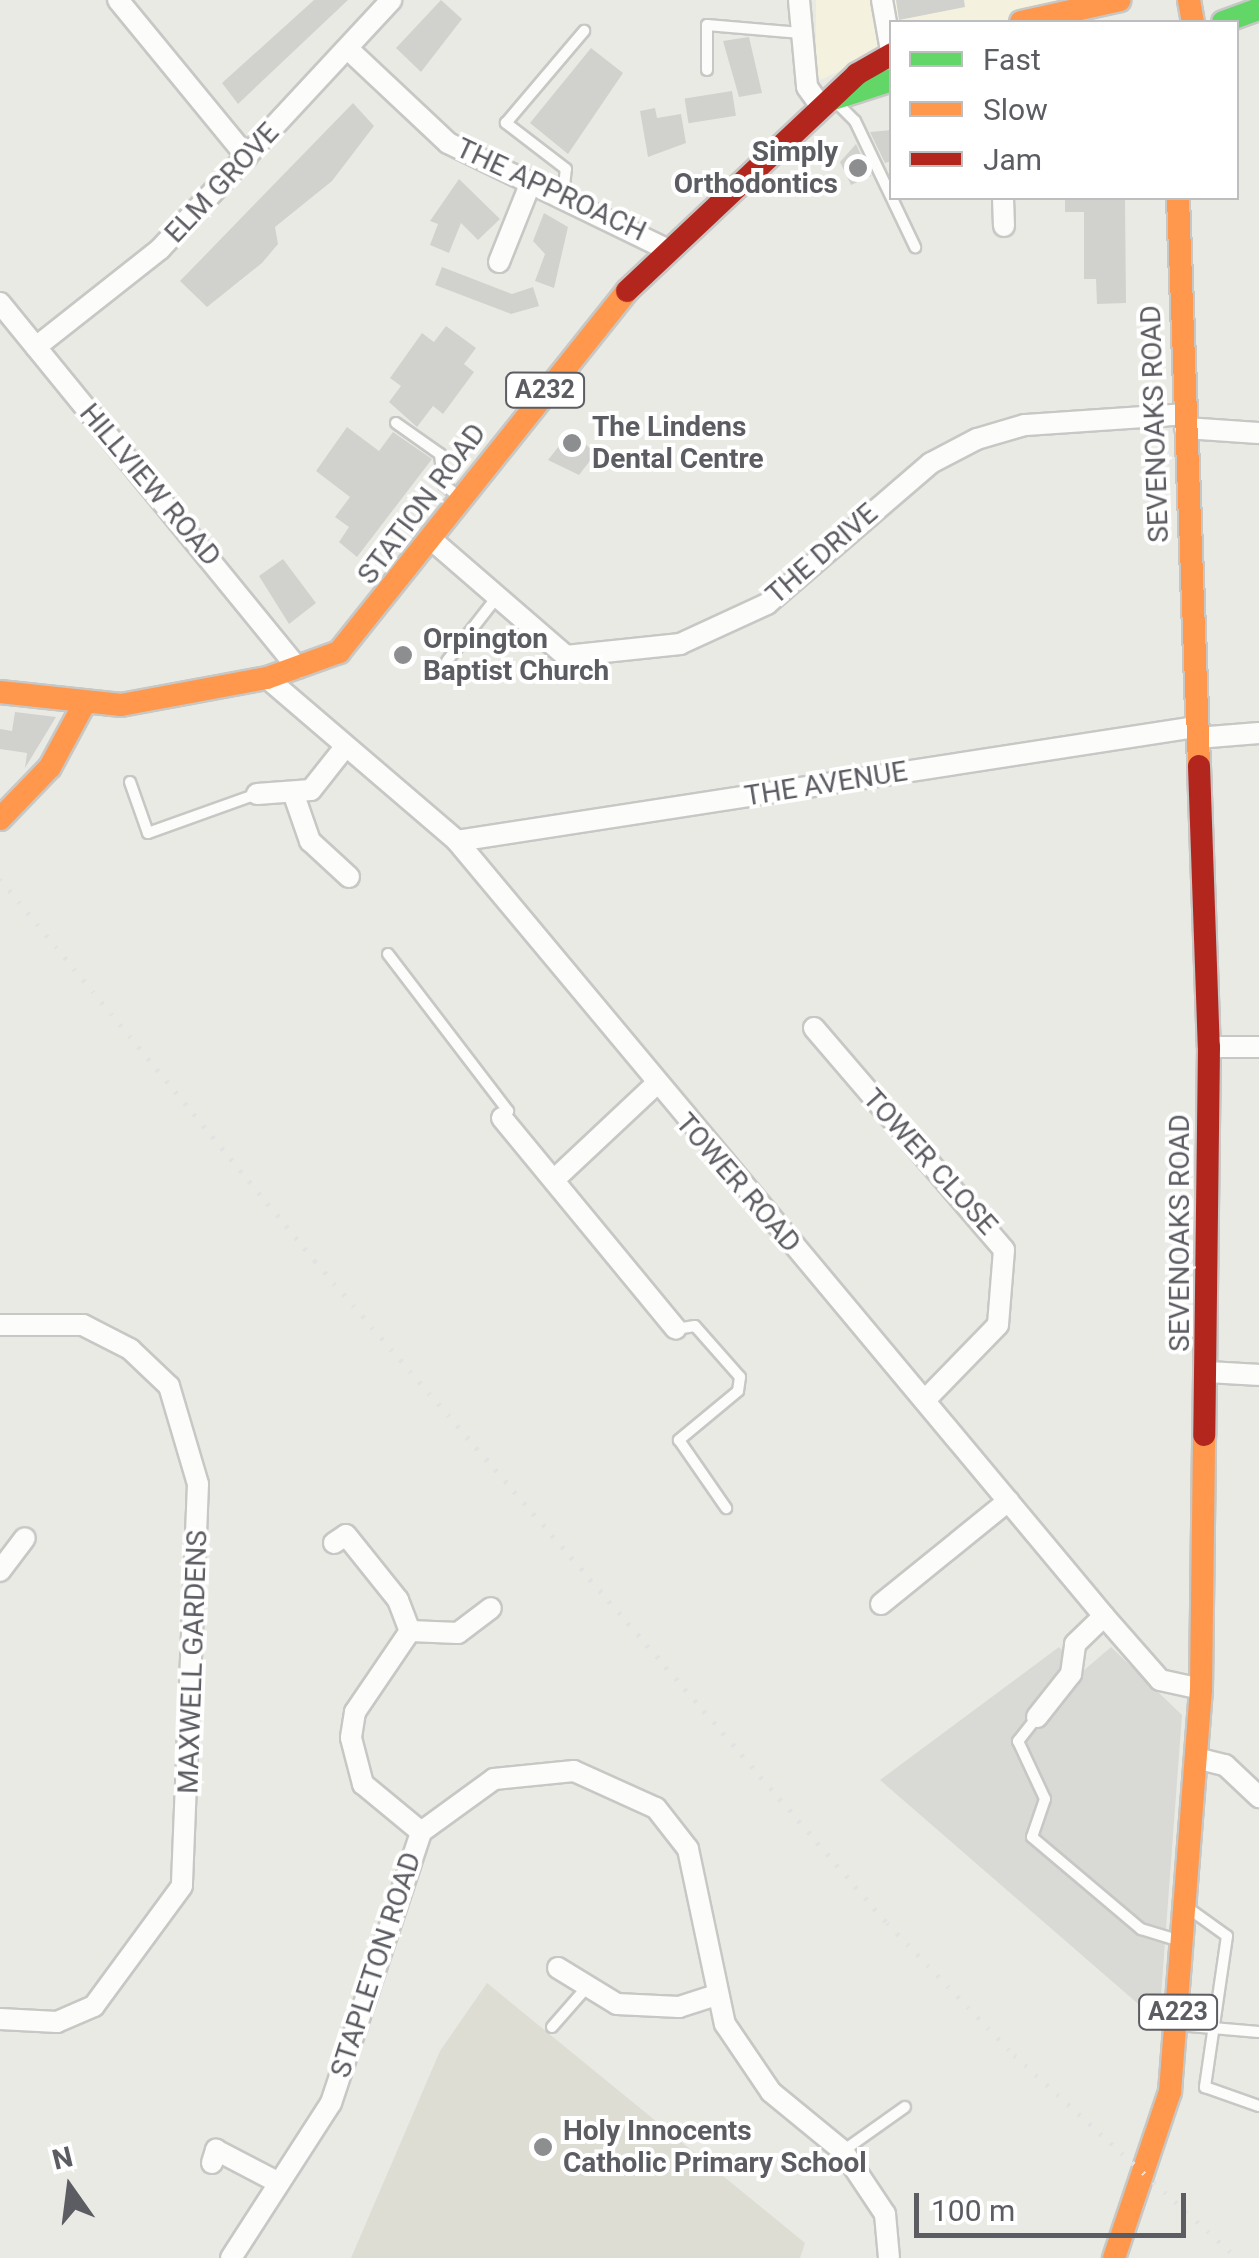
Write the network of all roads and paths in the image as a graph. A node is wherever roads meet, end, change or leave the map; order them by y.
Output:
1 (118, 0) edge
2 (391, 0) edge
3 (799, 0) edge
4 (882, 0) edge
5 (1120, 0) edge
6 (1259, 9) edge
7 (1025, 14) edge
8 (1229, 20) edge
9 (584, 30) dead end
10 (801, 33) junction
11 (889, 43) edge
12 (348, 49) junction
13 (889, 57) edge
14 (707, 70) dead end
15 (889, 81) edge
16 (827, 104) junction
17 (247, 157) junction
18 (531, 182) junction
19 (889, 192) edge
20 (563, 196) junction
21 (893, 200) edge
22 (1003, 200) edge
23 (1178, 200) edge
24 (1004, 226) dead end
25 (915, 246) dead end
26 (666, 249) junction
27 (499, 262) dead end
28 (0, 303) edge
29 (36, 348) junction
30 (1185, 421) junction
31 (396, 423) dead end
32 (1259, 433) edge
33 (463, 499) junction
34 (432, 540) junction
35 (498, 596) junction
36 (447, 661) dead end
37 (298, 668) junction
38 (267, 678) junction
39 (0, 692) edge
40 (84, 704) junction
41 (1196, 732) junction
42 (1259, 733) edge
43 (345, 747) junction
44 (130, 782) dead end
45 (257, 794) joint
46 (295, 798) junction
47 (0, 819) edge
48 (457, 841) junction
49 (349, 877) dead end
50 (388, 954) dead end
51 (814, 1028) dead end
52 (1210, 1047) junction
53 (1259, 1047) edge
54 (655, 1085) junction
55 (502, 1118) joint
56 (556, 1178) junction
57 (0, 1325) edge
58 (676, 1328) joint
59 (1209, 1372) junction
60 (1259, 1375) edge
61 (925, 1400) junction
62 (1008, 1501) junction
63 (726, 1508) dead end
64 (25, 1538) dead end
65 (334, 1543) dead end
66 (0, 1571) edge
67 (882, 1604) dead end
68 (491, 1608) dead end
69 (1104, 1616) junction
70 (410, 1630) junction
71 (1201, 1689) junction
72 (1037, 1717) joint
73 (1196, 1758) junction
74 (1259, 1797) edge
75 (421, 1832) junction
76 (1186, 1908) junction
77 (1184, 1940) junction
78 (558, 1968) dead end
79 (588, 1986) junction
80 (717, 1995) junction
81 (0, 2019) edge
82 (1177, 2024) junction
83 (552, 2027) dead end
84 (1210, 2028) junction
85 (1259, 2032) edge
86 (1259, 2106) edge
87 (905, 2107) dead end
88 (844, 2150) junction
89 (212, 2163) dead end
90 (279, 2183) junction
91 (231, 2258) edge
92 (889, 2258) edge
93 (1114, 2258) edge

1 - 17 street
2 - 12 street, ELM GROVE
3 - 10 street
4 - 11 street
5 - 7 main road
6 - 8 main road
9 - 20 lane
10 - 14 lane
10 - 16 street
12 - 17 street, ELM GROVE
12 - 18 street, THE APPROACH
13 - 16 main road, STATION ROAD
15 - 16 main road, STATION ROAD
16 - 19 lane
16 - 26 main road, STATION ROAD / A232
17 - 29 street, ELM GROVE
18 - 20 street, THE APPROACH
18 - 27 street
20 - 26 street, THE APPROACH
21 - 25 lane
22 - 24 street
23 - 30 main road, SEVENOAKS ROAD
26 - 33 main road, STATION ROAD / A232
28 - 29 street, HILLVIEW ROAD
29 - 37 street, HILLVIEW ROAD
30 - 32 street, THE DRIVE
30 - 35 street, THE DRIVE
30 - 41 main road, SEVENOAKS ROAD
31 - 33 lane
33 - 34 main road, STATION ROAD / A232
34 - 35 street, THE DRIVE
34 - 37 main road, STATION ROAD / A232
35 - 36 lane
37 - 38 main road, STATION ROAD / A232
38 - 40 main road, STATION ROAD / A232
38 - 43 street, TOWER ROAD
39 - 40 main road, STATION ROAD / A232
40 - 47 main road
41 - 42 street, THE AVENUE
41 - 48 street, THE AVENUE
41 - 52 main road, SEVENOAKS ROAD
43 - 46 street
43 - 48 street, TOWER ROAD
44 - 45 lane
45 - 46 street
46 - 49 street
48 - 54 street, TOWER ROAD
50 - 55 lane
51 - 61 street, TOWER CLOSE
52 - 53 street
52 - 59 main road, SEVENOAKS ROAD
54 - 56 street
54 - 61 street, TOWER ROAD
55 - 56 street
56 - 58 street
57 - 81 street, MAXWELL GARDENS
58 - 63 lane
59 - 60 street
59 - 71 main road, SEVENOAKS ROAD
61 - 62 street, TOWER ROAD
62 - 67 street
62 - 69 street, TOWER ROAD
64 - 66 street
65 - 70 street
68 - 70 street
69 - 71 street, TOWER ROAD
69 - 72 street
70 - 75 street
71 - 73 main road, SEVENOAKS ROAD
72 - 77 lane
73 - 74 street
73 - 76 main road, SEVENOAKS ROAD / A223
75 - 80 street, STAPLETON ROAD
75 - 90 street, STAPLETON ROAD
76 - 77 main road, SEVENOAKS ROAD / A223
76 - 84 lane
77 - 82 main road, SEVENOAKS ROAD / A223
78 - 79 street
79 - 80 street
79 - 83 lane
80 - 88 street, STAPLETON ROAD
82 - 84 lane
82 - 93 main road, SEVENOAKS ROAD / A223
84 - 85 lane
84 - 86 lane
87 - 88 lane
88 - 92 street, STAPLETON ROAD
89 - 90 street
90 - 91 street, STAPLETON ROAD

